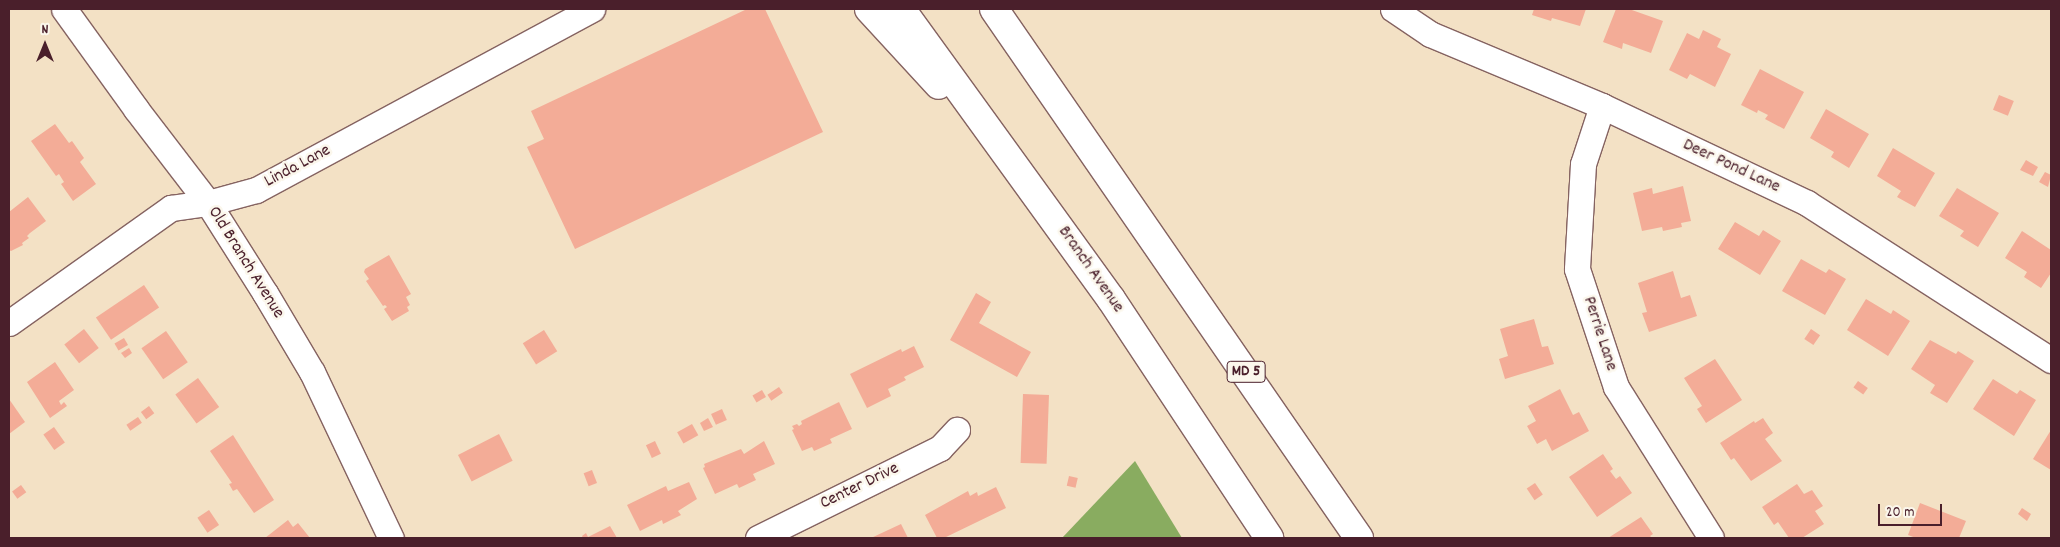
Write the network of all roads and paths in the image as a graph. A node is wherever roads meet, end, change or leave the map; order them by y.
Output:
1 (64, 9) edge
2 (592, 9) edge
3 (869, 9) edge
4 (901, 9) edge
5 (994, 9) edge
6 (1010, 9) edge
7 (1393, 9) edge
8 (1602, 106) junction
9 (1074, 126) junction
10 (1027, 183) junction
11 (208, 202) junction
12 (9, 323) edge
13 (2051, 360) edge
14 (957, 430) dead end
15 (1219, 461) junction
16 (391, 538) edge
17 (758, 538) edge
18 (1260, 538) edge
19 (1269, 538) edge
20 (1359, 538) edge
21 (1711, 538) edge

1 - 11 street, Old Branch Avenue
2 - 11 street, Linda Lane
3 - 10 highway
4 - 10 highway, Branch Avenue
5 - 9 highway, MD 5
6 - 9 highway
7 - 8 street, Deer Pond Lane
8 - 13 street, Deer Pond Lane
8 - 21 street, Perrie Lane
9 - 20 highway, MD 5
10 - 15 highway, Branch Avenue
11 - 12 street, Linda Lane
11 - 16 street, Old Branch Avenue
14 - 17 street, Center Drive
15 - 18 highway
15 - 19 highway, Branch Avenue

